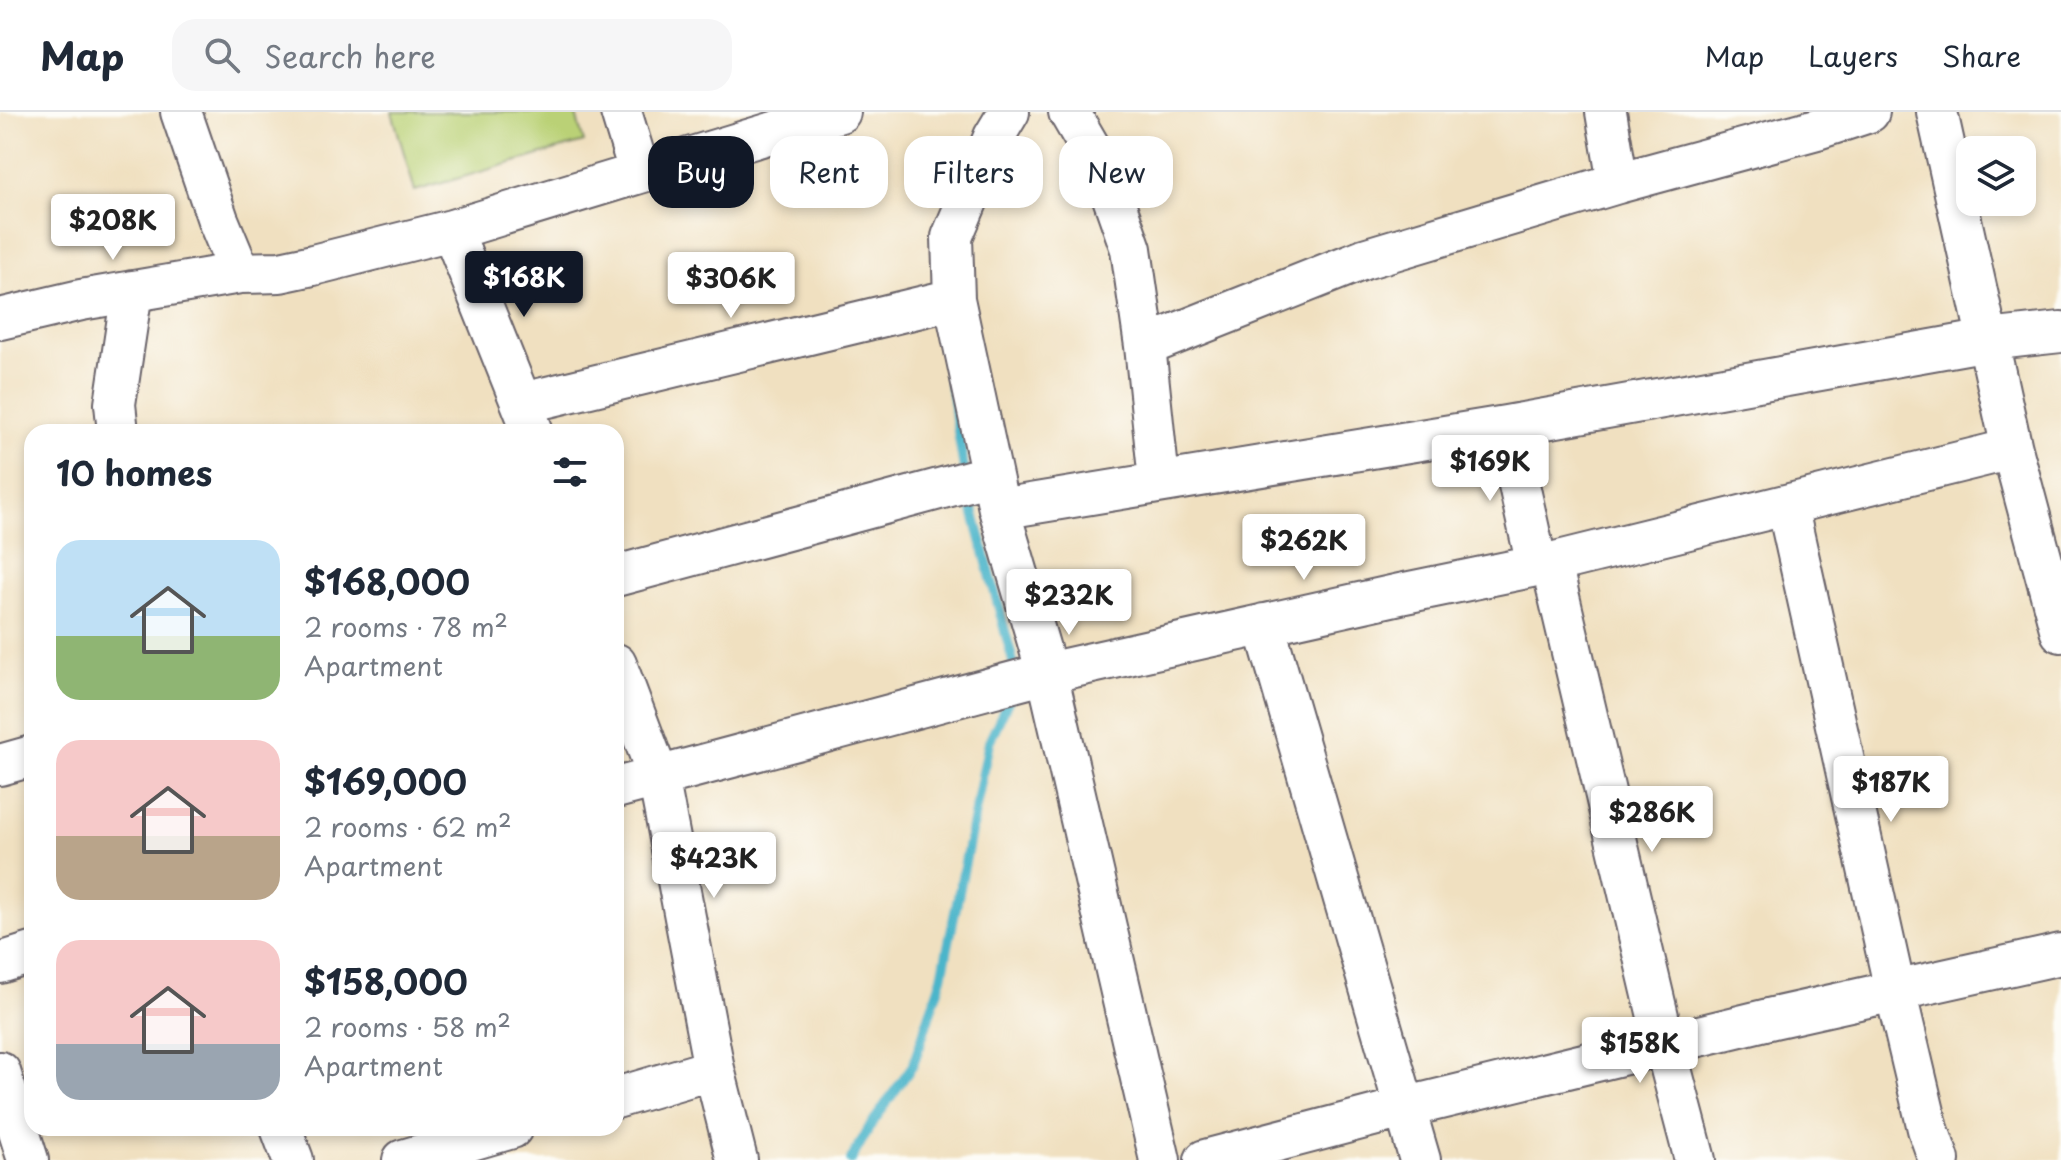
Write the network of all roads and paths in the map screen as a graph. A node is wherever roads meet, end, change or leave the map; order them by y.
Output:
1 (181, 112) edge
2 (621, 112) edge
3 (840, 112) edge
4 (1009, 112) edge
5 (1069, 112) edge
6 (1606, 112) edge
7 (1869, 112) edge
8 (1937, 112) edge
9 (639, 171) junction
10 (1618, 183) junction
11 (452, 230) junction
12 (240, 273) junction
13 (132, 291) junction
14 (954, 299) junction
15 (0, 319) edge
16 (2061, 332) edge
17 (1988, 340) junction
18 (1145, 346) junction
19 (528, 418) edge
20 (117, 424) edge
21 (1506, 426) junction
22 (2012, 449) junction
23 (1159, 481) junction
24 (995, 492) junction
25 (1787, 505) junction
26 (1544, 564) junction
27 (624, 574) edge
28 (1264, 624) junction
29 (2061, 632) edge
30 (1047, 673) junction
31 (624, 685) edge
32 (24, 758) edge
33 (0, 765) edge
34 (658, 776) junction
35 (624, 786) edge
36 (2061, 954) edge
37 (24, 956) edge
38 (0, 963) edge
39 (1895, 990) junction
40 (1665, 1046) junction
41 (714, 1069) junction
42 (0, 1072) edge
43 (624, 1096) edge
44 (1407, 1107) junction
45 (284, 1136) edge
46 (483, 1136) edge
47 (28, 1160) edge
48 (293, 1160) edge
49 (403, 1160) edge
50 (737, 1160) edge
51 (1160, 1160) edge
52 (1205, 1160) edge
53 (1420, 1160) edge
54 (1695, 1160) edge
55 (1939, 1160) edge

1 - 12 street
2 - 9 street
3 - 9 street
4 - 14 street
5 - 18 street
6 - 10 street
7 - 10 street
8 - 17 street
9 - 11 street
10 - 18 street
11 - 12 street
11 - 19 street
12 - 13 street
13 - 15 street
13 - 20 street
14 - 19 street
14 - 24 street
16 - 17 street
17 - 21 street
17 - 22 street
18 - 23 street
21 - 23 street
21 - 26 street
22 - 25 street
22 - 29 street
23 - 24 street
24 - 27 street
24 - 30 street
25 - 26 street
25 - 39 street
26 - 28 street
26 - 40 street
28 - 30 street
28 - 44 street
30 - 34 street
30 - 51 street
31 - 34 street
32 - 33 street
34 - 35 street
34 - 41 street
36 - 39 street
37 - 38 street
39 - 40 street
39 - 55 street
40 - 44 street
40 - 54 street
41 - 43 street
41 - 50 street
42 - 47 street
44 - 52 street
44 - 53 street
45 - 48 street
46 - 49 street

